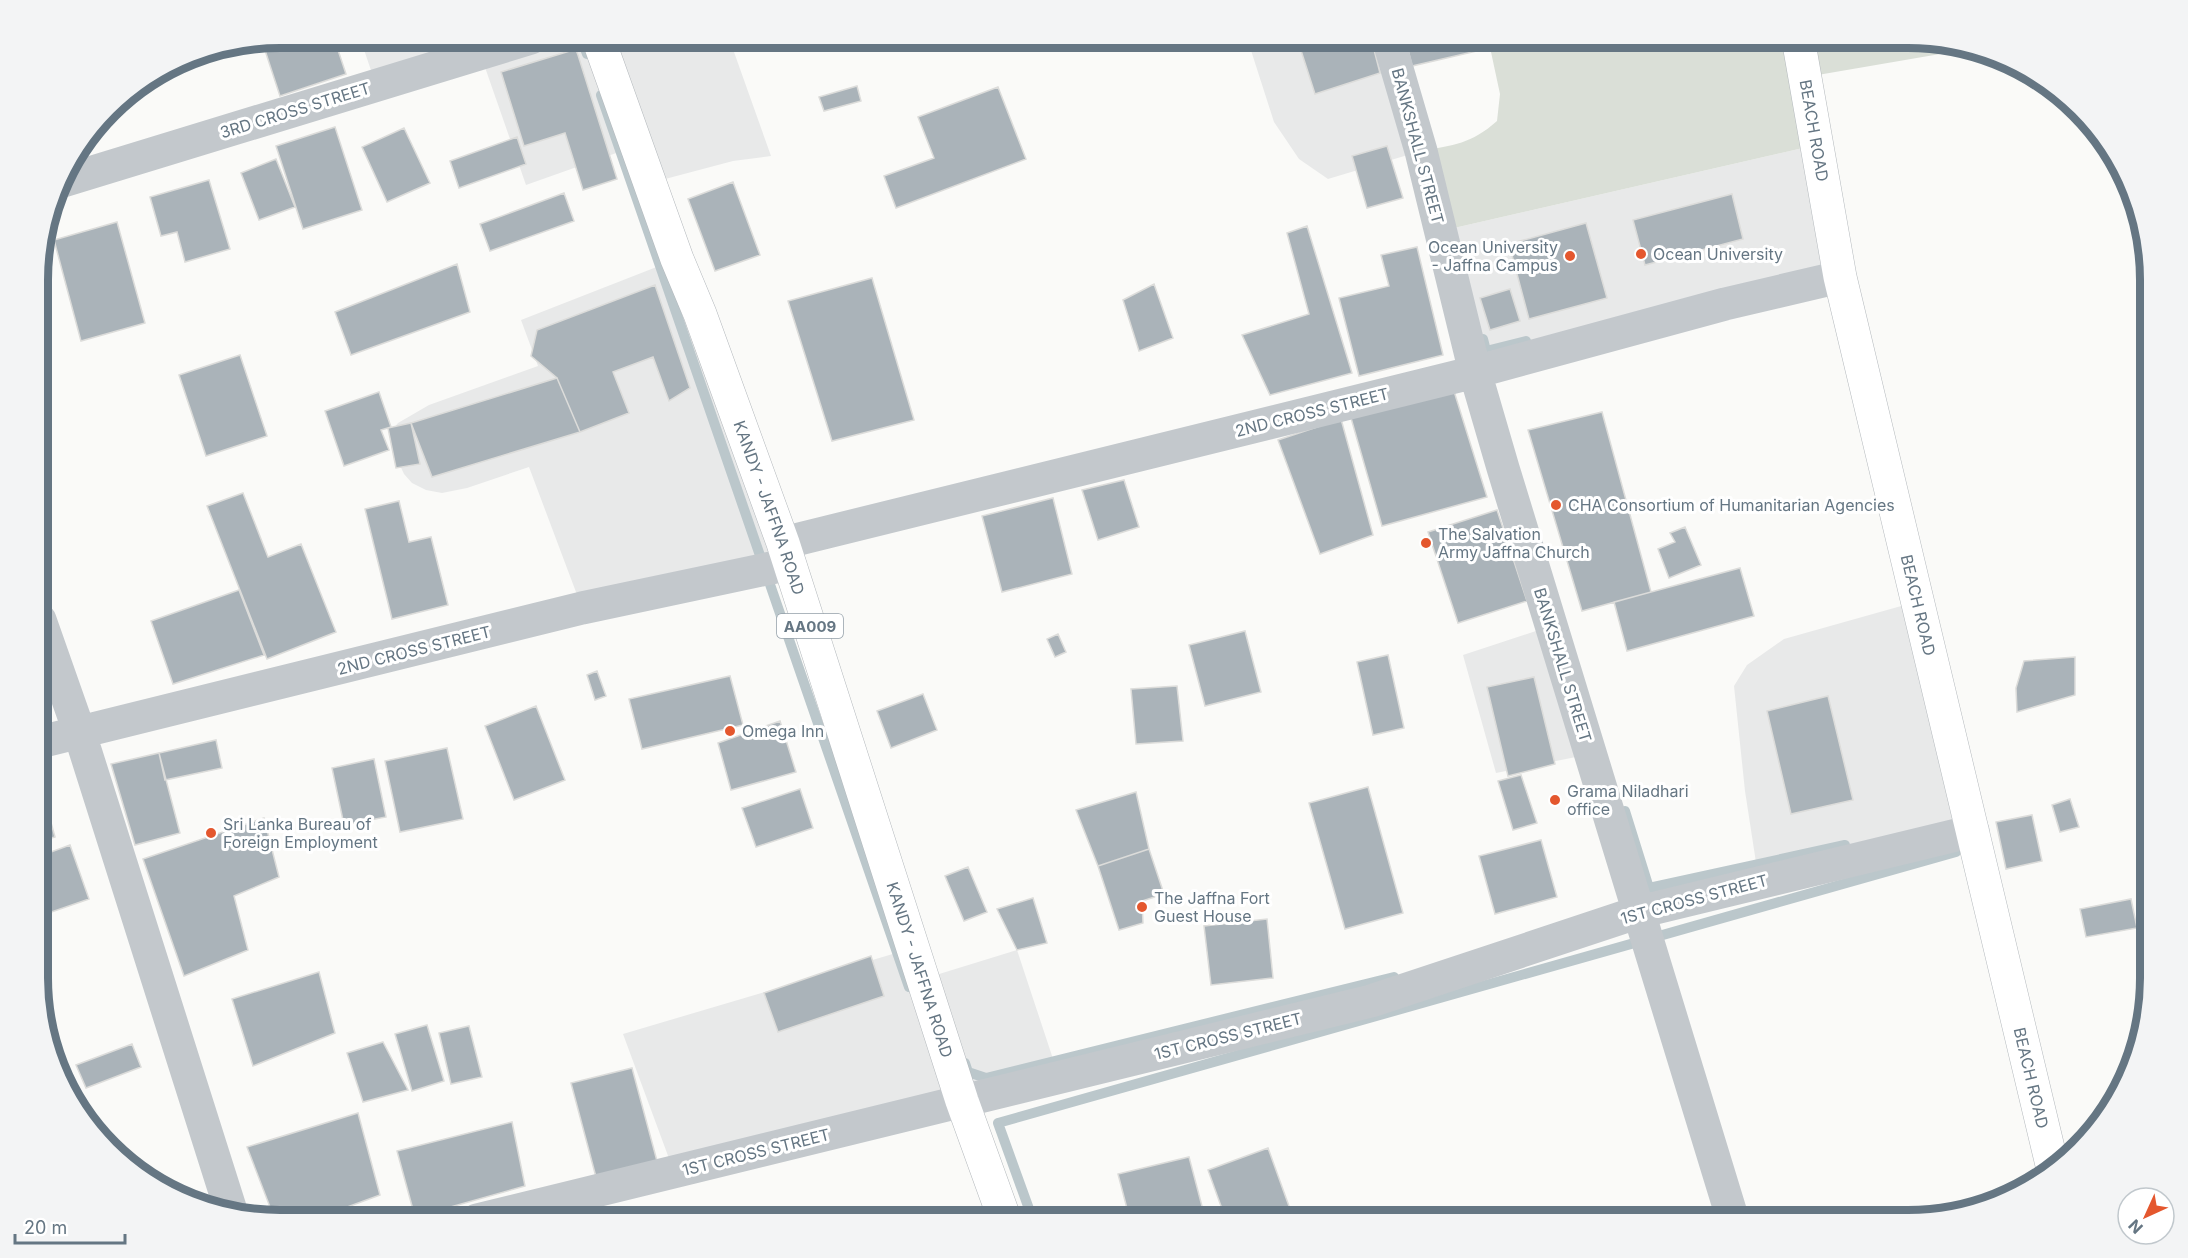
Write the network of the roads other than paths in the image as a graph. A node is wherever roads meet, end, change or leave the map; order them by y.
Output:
1 (498, 48) edge
2 (602, 48) edge
3 (1391, 48) edge
4 (1800, 48) edge
5 (72, 178) edge
6 (1840, 277) junction
7 (1475, 372) junction
8 (787, 554) junction
9 (48, 642) edge
10 (80, 730) junction
11 (48, 740) edge
12 (1973, 831) junction
13 (1640, 912) junction
14 (962, 1101) junction
15 (2051, 1160) edge
16 (229, 1204) edge
17 (518, 1210) edge
18 (1001, 1210) edge
19 (1730, 1210) edge

1 - 5 street, 3RD CROSS STREET
2 - 8 main road, KANDY - JAFFNA ROAD / AA009
3 - 7 street, BANKSHALL STREET
4 - 6 main road, BEACH ROAD
6 - 7 street, 2ND CROSS STREET
6 - 12 main road, BEACH ROAD
7 - 8 street, 2ND CROSS STREET
7 - 13 street, BANKSHALL STREET
8 - 10 street, 2ND CROSS STREET
8 - 14 main road, KANDY - JAFFNA ROAD / AA009
9 - 10 street
10 - 11 street, 2ND CROSS STREET
10 - 16 street
12 - 13 street, 1ST CROSS STREET
12 - 15 main road, BEACH ROAD
13 - 14 street, 1ST CROSS STREET
13 - 19 street, BANKSHALL STREET
14 - 17 street, 1ST CROSS STREET
14 - 18 main road, KANDY - JAFFNA ROAD / AA009

